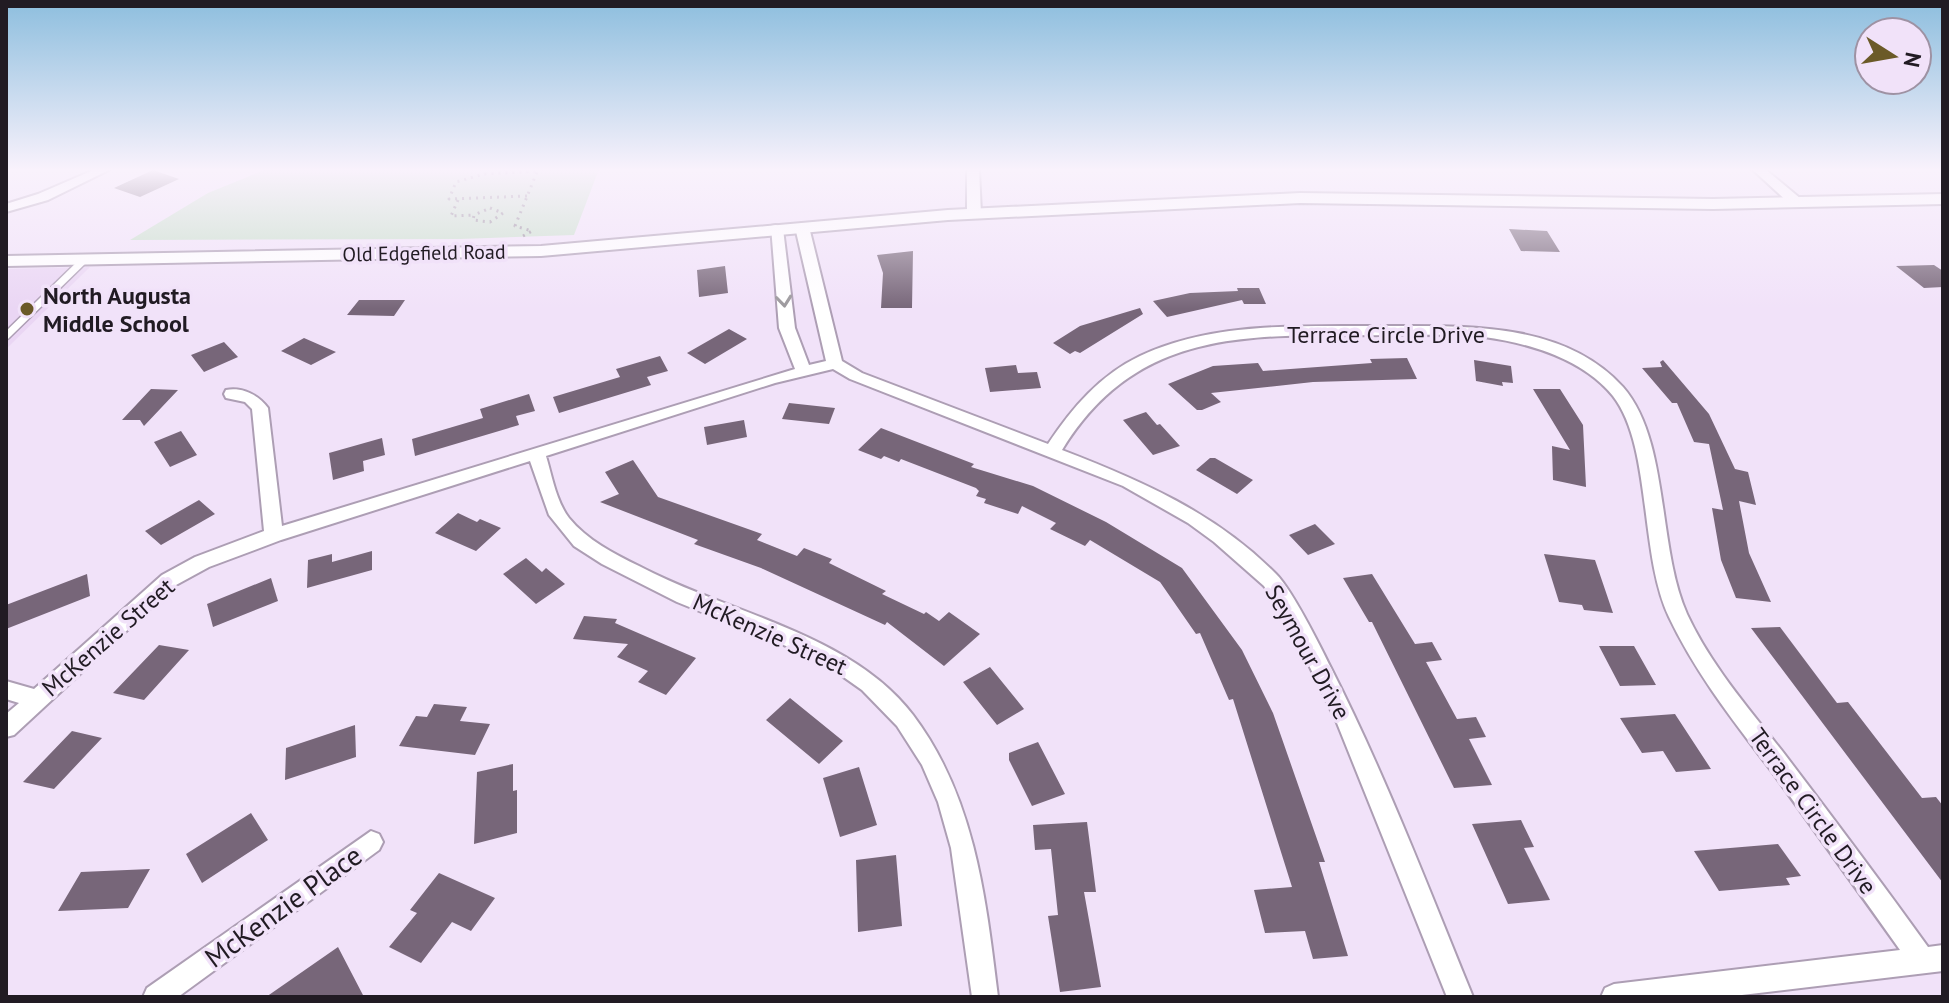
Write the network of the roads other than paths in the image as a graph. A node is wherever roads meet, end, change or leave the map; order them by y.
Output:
1 (950, 216) edge
2 (802, 227) junction
3 (776, 229) junction
4 (85, 259) junction
5 (6, 261) edge
6 (6, 336) edge
7 (835, 364) junction
8 (803, 370) junction
9 (232, 394) dead end
10 (1052, 452) junction
11 (537, 454) junction
12 (274, 535) junction
13 (6, 690) edge
14 (38, 699) junction
15 (6, 728) edge
16 (371, 842) dead end
17 (1933, 959) edge
18 (156, 997) edge
19 (985, 997) edge
20 (1460, 997) edge
21 (1614, 997) edge

1 - 2 street, Old Edgefield Road
2 - 3 street, Old Edgefield Road
2 - 7 street
3 - 4 street, Old Edgefield Road
3 -> 8 street
4 - 5 street, Old Edgefield Road
4 - 6 lane
7 - 8 street
7 - 10 street, Seymour Drive
8 - 11 street, McKenzie Street
9 - 12 street
10 - 17 street, Terrace Circle Drive
10 - 20 street, Seymour Drive
11 - 12 street, McKenzie Street
11 - 19 street, McKenzie Street
12 - 14 street, McKenzie Street
13 - 14 street
14 - 15 street, McKenzie Street
16 - 18 street, McKenzie Place
17 - 21 street

